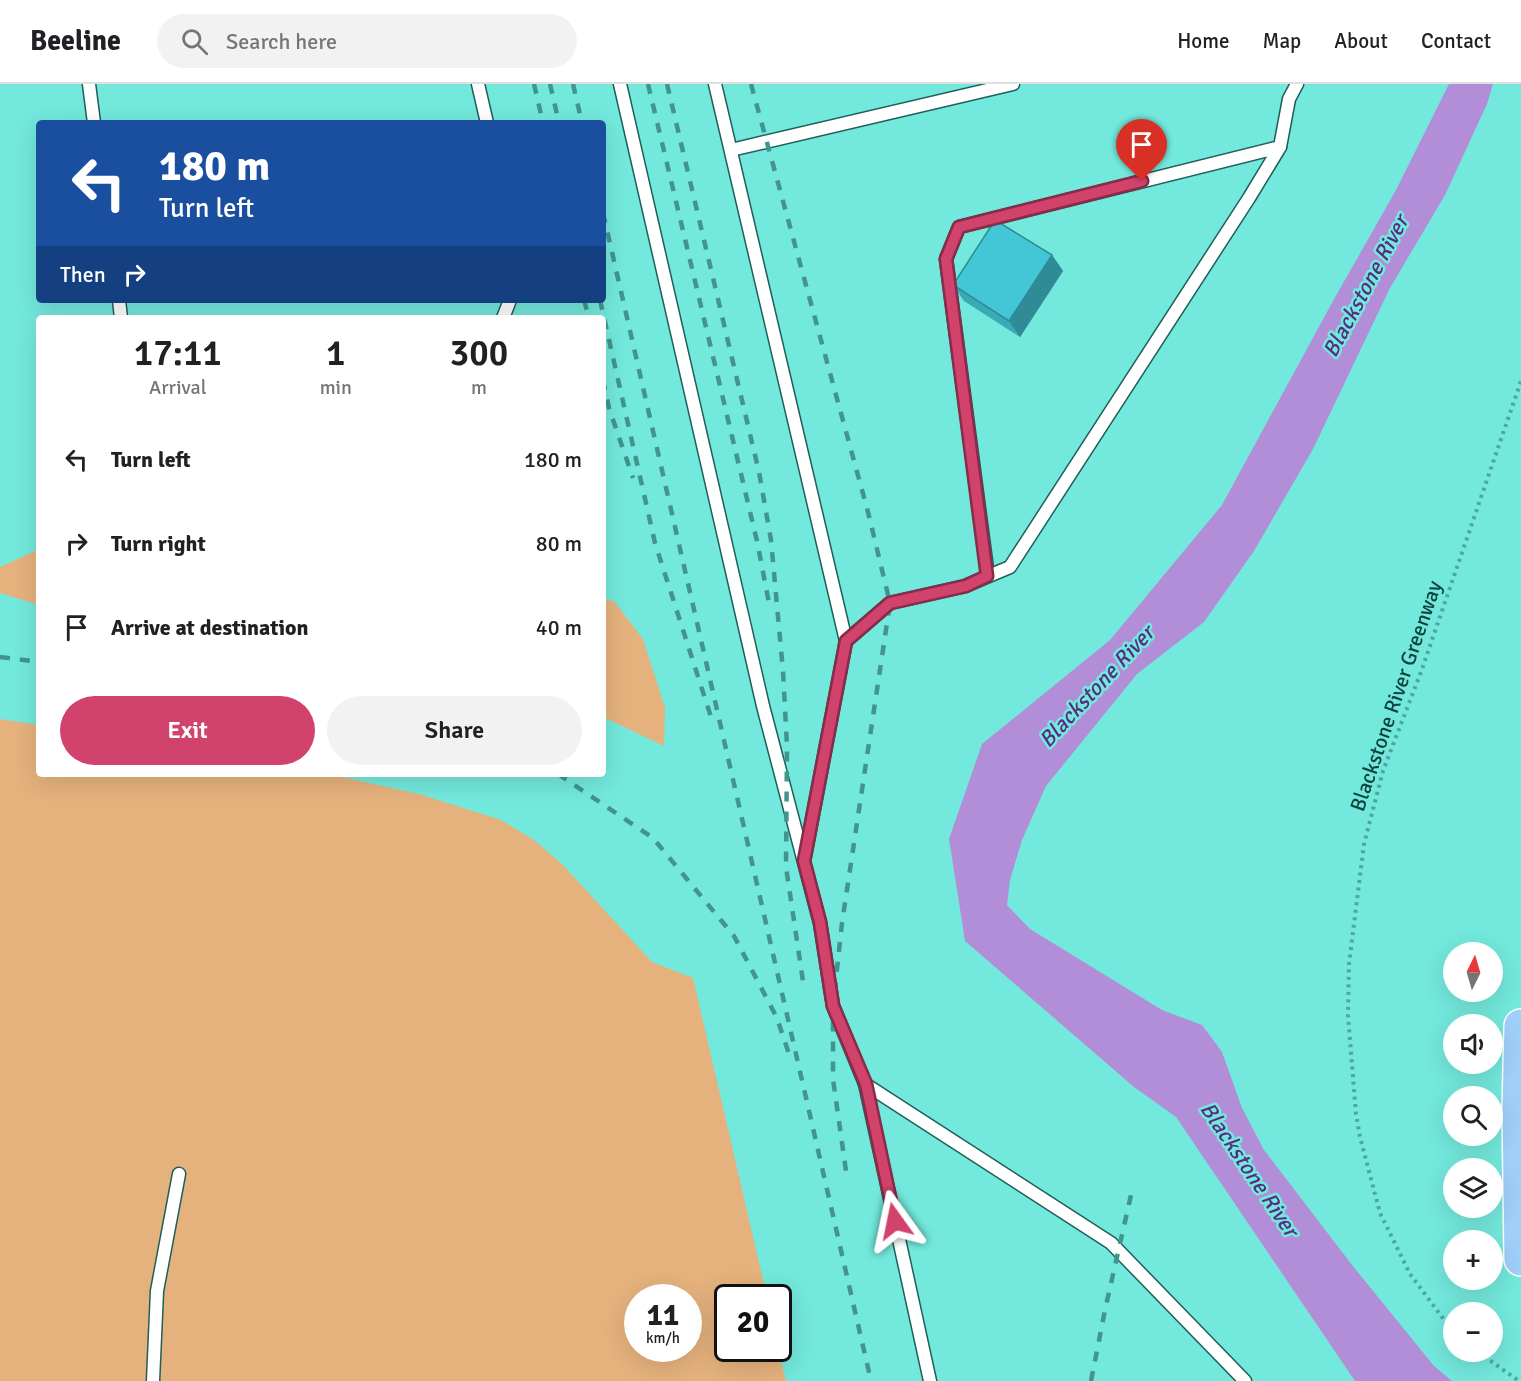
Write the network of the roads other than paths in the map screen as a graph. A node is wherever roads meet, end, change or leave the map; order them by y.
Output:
1 (89, 84) edge
2 (478, 84) edge
3 (620, 84) edge
4 (715, 84) edge
5 (1013, 84) edge
6 (1297, 84) edge
7 (94, 120) edge
8 (486, 120) edge
9 (1280, 147) junction
10 (731, 150) junction
11 (987, 576) junction
12 (846, 641) junction
13 (804, 861) junction
14 (1521, 1026) edge
15 (866, 1084) junction
16 (179, 1174) dead end
17 (1521, 1259) edge
18 (153, 1381) edge
19 (930, 1381) edge
20 (1245, 1381) edge

1 - 7 lane
2 - 8 lane
3 - 13 lane
4 - 10 lane
5 - 10 lane
6 - 9 lane
9 - 11 lane
9 - 11 lane
10 - 12 lane
11 - 12 lane
12 - 13 lane
13 - 15 lane
14 - 17 highway
15 - 19 lane
15 - 20 lane
16 - 18 lane

